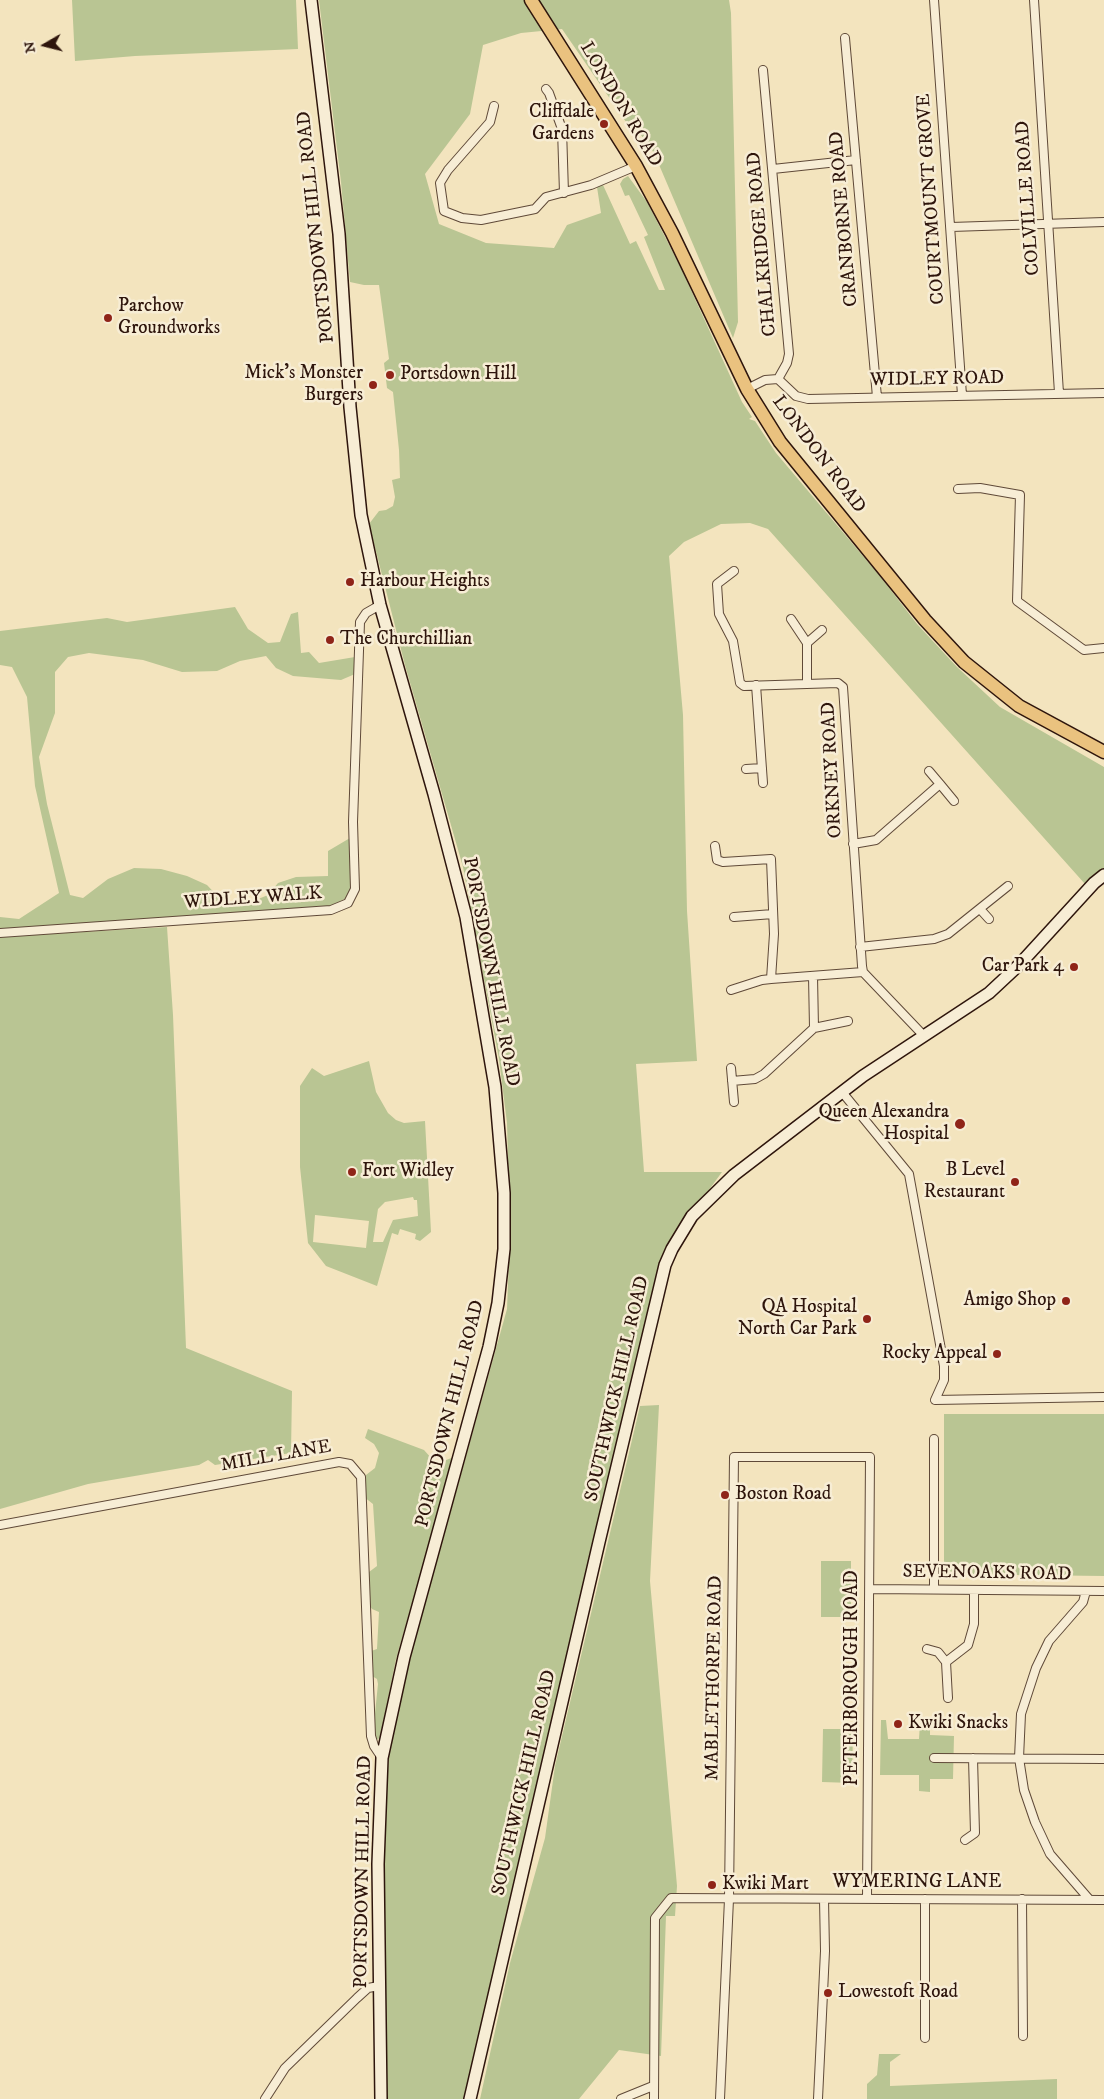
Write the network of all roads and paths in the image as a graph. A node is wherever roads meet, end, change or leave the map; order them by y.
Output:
1 (311, 0) edge
2 (532, 0) edge
3 (934, 0) edge
4 (1034, 0) edge
5 (845, 38) dead end
6 (763, 70) dead end
7 (546, 88) dead end
8 (494, 106) dead end
9 (856, 160) junction
10 (636, 166) junction
11 (773, 169) junction
12 (564, 193) junction
13 (1104, 222) edge
14 (1047, 224) junction
15 (951, 227) junction
16 (778, 380) junction
17 (748, 390) junction
18 (1059, 394) junction
19 (1104, 394) edge
20 (962, 395) junction
21 (877, 397) junction
22 (958, 489) dead end
23 (734, 571) dead end
24 (708, 583) dead end
25 (717, 584) junction
26 (380, 605) junction
27 (791, 619) dead end
28 (822, 630) dead end
29 (807, 643) junction
30 (1104, 648) edge
31 (807, 684) junction
32 (756, 686) junction
33 (1104, 752) edge
34 (762, 768) junction
35 (746, 769) dead end
36 (928, 771) dead end
37 (763, 784) dead end
38 (940, 784) junction
39 (954, 801) dead end
40 (853, 844) junction
41 (715, 846) dead end
42 (1104, 875) edge
43 (1008, 886) dead end
44 (980, 909) junction
45 (774, 914) junction
46 (734, 917) dead end
47 (988, 919) dead end
48 (0, 933) edge
49 (860, 947) junction
50 (863, 972) junction
51 (813, 976) junction
52 (771, 979) junction
53 (731, 990) dead end
54 (848, 1021) dead end
55 (814, 1028) junction
56 (924, 1036) junction
57 (731, 1068) dead end
58 (732, 1081) junction
59 (842, 1092) junction
60 (734, 1102) dead end
61 (1104, 1397) edge
62 (934, 1439) dead end
63 (870, 1457) joint
64 (0, 1525) edge
65 (934, 1588) junction
66 (870, 1589) junction
67 (974, 1590) junction
68 (1086, 1591) junction
69 (1104, 1591) edge
70 (927, 1649) dead end
71 (946, 1662) junction
72 (948, 1698) dead end
73 (382, 1758) junction
74 (934, 1758) dead end
75 (973, 1758) junction
76 (1018, 1758) junction
77 (1104, 1759) edge
78 (965, 1840) dead end
79 (867, 1898) junction
80 (925, 1898) junction
81 (729, 1899) junction
82 (824, 1899) junction
83 (1022, 1899) junction
84 (1089, 1899) junction
85 (1104, 1900) edge
86 (379, 1986) junction
87 (1023, 2036) dead end
88 (925, 2038) dead end
89 (653, 2086) junction
90 (265, 2099) edge
91 (381, 2099) edge
92 (470, 2099) edge
93 (620, 2099) edge
94 (654, 2099) edge
95 (720, 2099) edge
96 (818, 2099) edge

1 - 26 main road, PORTSDOWN HILL ROAD
2 - 10 main road, LONDON ROAD
3 - 15 street, COURTMOUNT GROVE
4 - 14 street, COLVILLE ROAD
5 - 9 street, CRANBORNE ROAD
6 - 11 street, CHALKRIDGE ROAD
7 - 12 street
8 - 12 street
9 - 11 street
9 - 21 street, CRANBORNE ROAD
10 - 12 street
10 - 17 main road, LONDON ROAD
11 - 16 street, CHALKRIDGE ROAD
13 - 14 street
14 - 15 street
14 - 18 street, COLVILLE ROAD
15 - 20 street, COURTMOUNT GROVE
16 - 17 street
16 - 21 street, WIDLEY ROAD
17 - 33 main road, LONDON ROAD
18 - 19 street, WIDLEY ROAD
18 - 20 street, WIDLEY ROAD
20 - 21 street, WIDLEY ROAD
22 - 30 street
23 - 25 street
24 - 25 street
25 - 32 street
26 - 48 street, WIDLEY WALK
26 - 73 main road, PORTSDOWN HILL ROAD
27 - 29 street
28 - 29 street
29 - 31 street
31 - 32 street, ORKNEY ROAD
31 - 40 street, ORKNEY ROAD
32 - 34 street
34 - 35 street
34 - 37 street
36 - 38 street
38 - 39 street
38 - 40 street
40 - 49 street, ORKNEY ROAD
41 - 45 street
42 - 56 main road, SOUTHWICK HILL ROAD
43 - 44 street
44 - 47 street
44 - 49 street
45 - 46 street
45 - 52 street
49 - 50 street, ORKNEY ROAD
50 - 51 street
50 - 56 street
51 - 52 street
51 - 55 street
52 - 53 street
54 - 55 street
55 - 58 street
56 - 59 main road, SOUTHWICK HILL ROAD
57 - 58 street
58 - 60 street
59 - 61 street
59 - 92 main road, SOUTHWICK HILL ROAD
62 - 65 street
63 - 66 street, PETERBOROUGH ROAD
63 - 81 street, MABLETHORPE ROAD
64 - 73 street, MILL LANE
65 - 66 street, SEVENOAKS ROAD
65 - 67 street, SEVENOAKS ROAD
66 - 79 street, PETERBOROUGH ROAD
67 - 68 street, SEVENOAKS ROAD
67 - 71 street
68 - 69 street, SEVENOAKS ROAD
68 - 76 street
70 - 71 street
71 - 72 street
73 - 86 main road, PORTSDOWN HILL ROAD
74 - 75 street
75 - 76 street
75 - 78 street
76 - 77 street
76 - 84 street
79 - 80 street, WYMERING LANE
79 - 82 street, WYMERING LANE
80 - 83 street, WYMERING LANE
80 - 88 street
81 - 82 street, WYMERING LANE
81 - 89 street, WYMERING LANE
81 - 95 street, MABLETHORPE ROAD
82 - 96 street
83 - 84 street, WYMERING LANE
83 - 87 street
84 - 85 street, WYMERING LANE
86 - 90 street
86 - 91 main road, PORTSDOWN HILL ROAD
89 - 93 street
89 - 94 street

